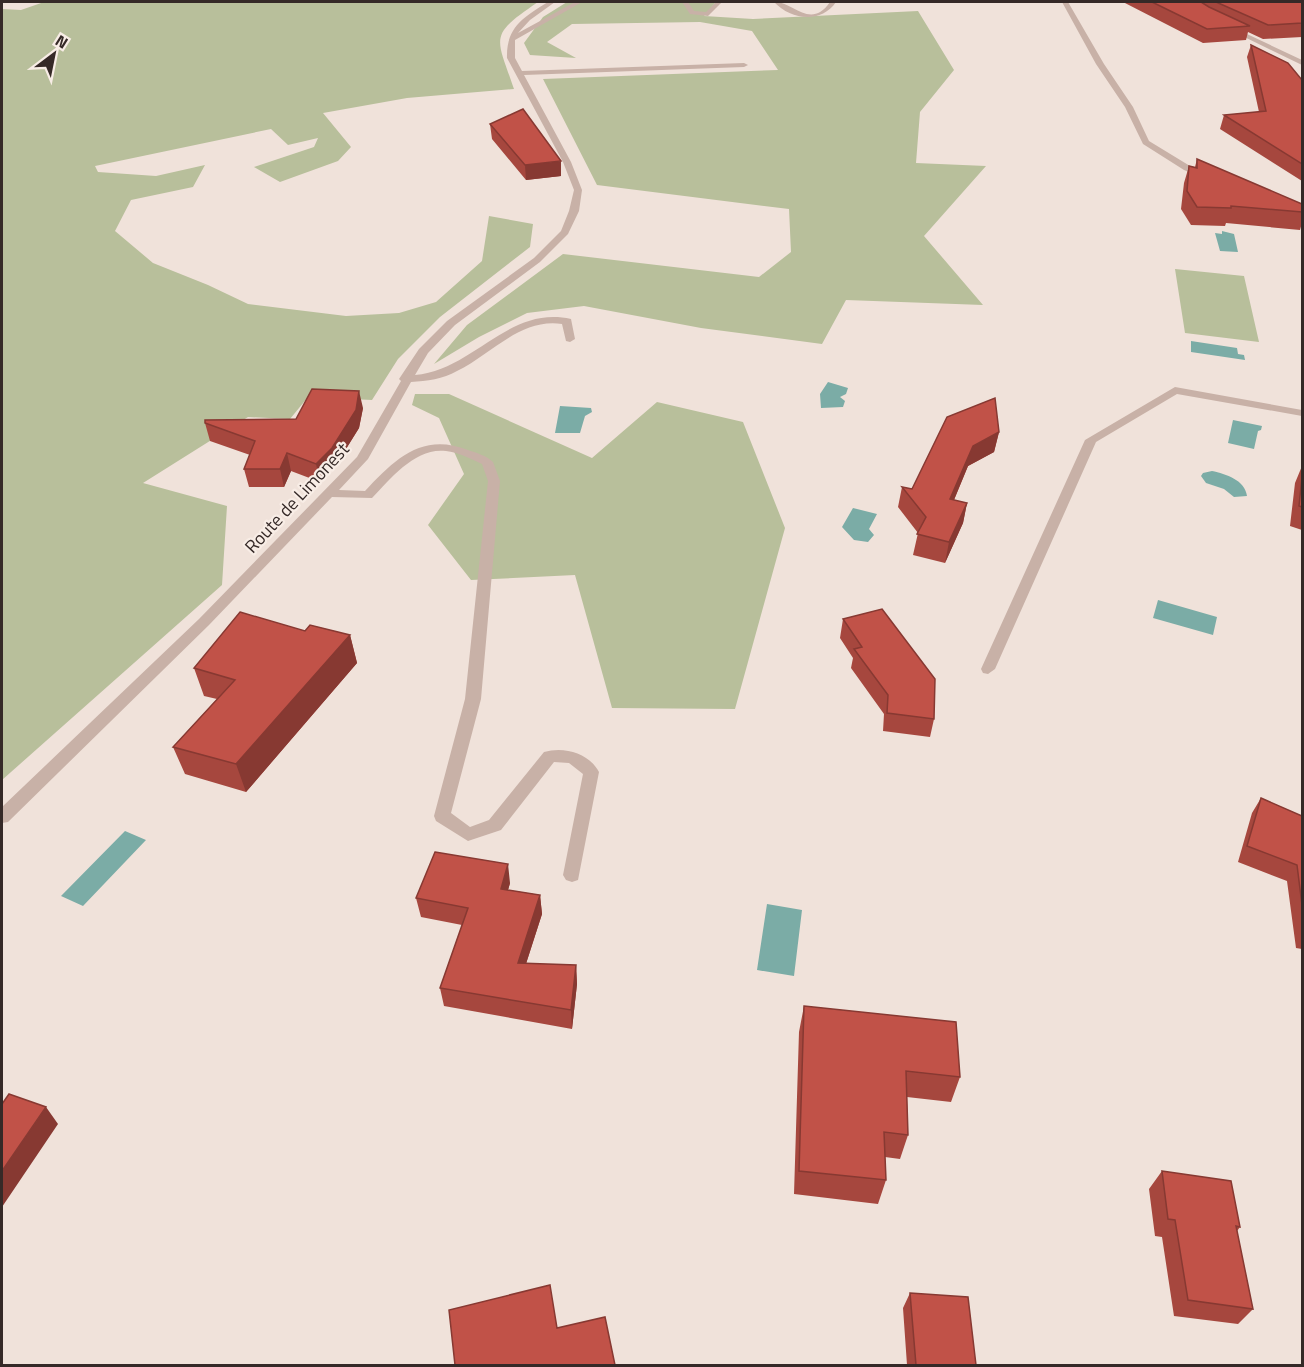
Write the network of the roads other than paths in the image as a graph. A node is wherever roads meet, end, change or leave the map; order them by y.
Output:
1 (552, 2) edge
2 (579, 2) edge
3 (685, 2) edge
4 (719, 2) edge
5 (777, 2) edge
6 (833, 2) edge
7 (1065, 2) edge
8 (1219, 22) edge
9 (511, 39) junction
10 (1302, 63) edge
11 (744, 65) dead end
12 (519, 73) junction
13 (1217, 182) edge
14 (570, 339) dead end
15 (405, 380) junction
16 (1302, 413) edge
17 (329, 493) junction
18 (988, 669) dead end
19 (2, 817) edge
20 (572, 875) dead end

1 - 9 street
2 - 9 street
3 - 4 street
5 - 6 street
7 - 13 street
8 - 10 street
9 - 12 street, Route de Limonest
11 - 12 street
12 - 15 street, Route de Limonest
14 - 15 street
15 - 17 street, Route de Limonest
16 - 18 street
17 - 19 street, Route de Limonest
17 - 20 street

